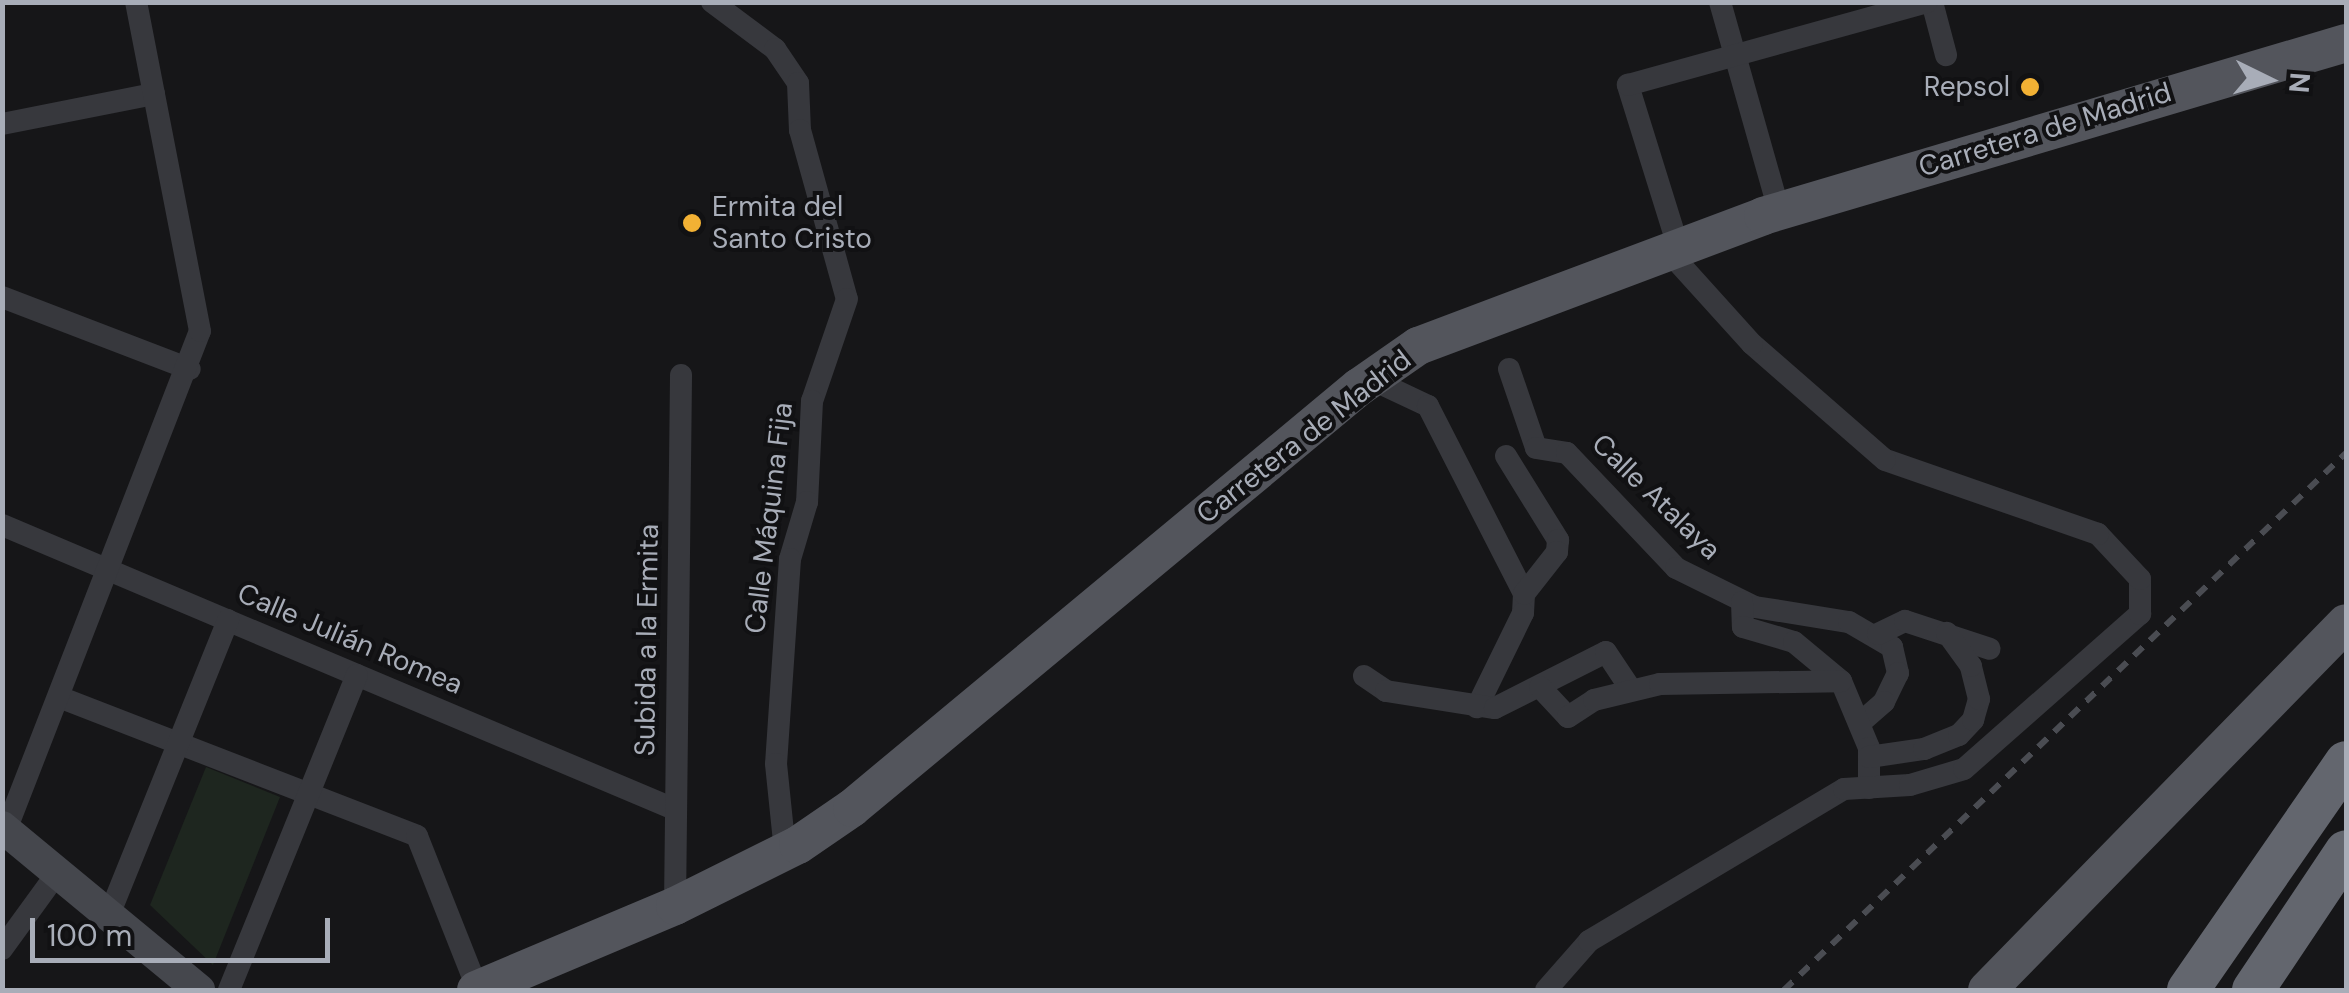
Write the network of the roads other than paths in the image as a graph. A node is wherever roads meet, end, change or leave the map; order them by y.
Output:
1 (136, 2) edge
2 (712, 2) edge
3 (1720, 2) edge
4 (1930, 2) edge
5 (2346, 43) edge
6 (1946, 55) dead end
7 (1734, 56) junction
8 (154, 94) junction
9 (2, 124) edge
10 (1778, 211) junction
11 (1672, 248) junction
12 (2, 297) edge
13 (190, 368) junction
14 (1509, 368) dead end
15 (681, 375) dead end
16 (1371, 379) junction
17 (1506, 456) dead end
18 (2, 525) edge
19 (110, 570) junction
20 (1524, 594) junction
21 (1749, 604) junction
22 (228, 620) junction
23 (2346, 623) edge
24 (1947, 633) junction
25 (1878, 634) junction
26 (1990, 650) dead end
27 (357, 675) junction
28 (1364, 676) dead end
29 (1841, 681) junction
30 (1540, 686) junction
31 (1630, 688) junction
32 (59, 697) junction
33 (1477, 708) junction
34 (1861, 722) junction
35 (179, 744) junction
36 (1869, 757) junction
37 (2346, 762) edge
38 (1868, 788) junction
39 (309, 794) junction
40 (674, 809) junction
41 (4, 829) edge
42 (786, 851) junction
43 (2346, 852) edge
44 (58, 872) junction
45 (675, 906) junction
46 (110, 915) junction
47 (2, 949) edge
48 (199, 990) edge
49 (229, 990) edge
50 (477, 990) edge
51 (1546, 990) edge
52 (1986, 990) edge
53 (2188, 990) edge
54 (2253, 990) edge

1 - 8 street
2 - 42 street, Calle Máquina Fija
3 - 7 street
4 - 6 street
4 - 7 street
5 - 10 main road, Carretera de Madrid
7 - 10 street
7 - 11 street
8 - 9 street
8 - 13 street
10 - 11 main road, Carretera de Madrid
11 - 16 main road, Carretera de Madrid
11 - 38 street
12 - 13 street
13 - 19 street
14 - 21 street, Calle Atalaya
15 - 40 street, Subida a la Ermita
16 - 20 street
16 - 42 main road, Carretera de Madrid
17 - 20 street
18 - 19 street, Calle Julián Romea
19 - 22 street, Calle Julián Romea
19 - 32 street
20 - 33 street
21 - 25 street
21 - 29 street
22 - 27 street, Calle Julián Romea
22 - 35 street
23 - 52 main road
24 - 25 street
24 - 26 street
24 - 36 street
25 - 34 street
27 - 39 street
27 - 40 street, Calle Julián Romea
28 - 33 street
29 - 31 street
29 - 34 street
30 - 31 street
30 - 31 street
30 - 33 street
32 - 35 street
32 - 41 street
34 - 36 street
35 - 39 street
35 - 46 street
36 - 38 street
37 - 53 highway
38 - 51 street
39 - 49 street
39 - 50 street
40 - 45 street, Subida a la Ermita
41 - 44 main road
42 - 45 main road, Carretera de Madrid
43 - 54 highway
44 - 46 main road
44 - 47 street
45 - 50 main road, Carretera de Madrid
46 - 48 main road

